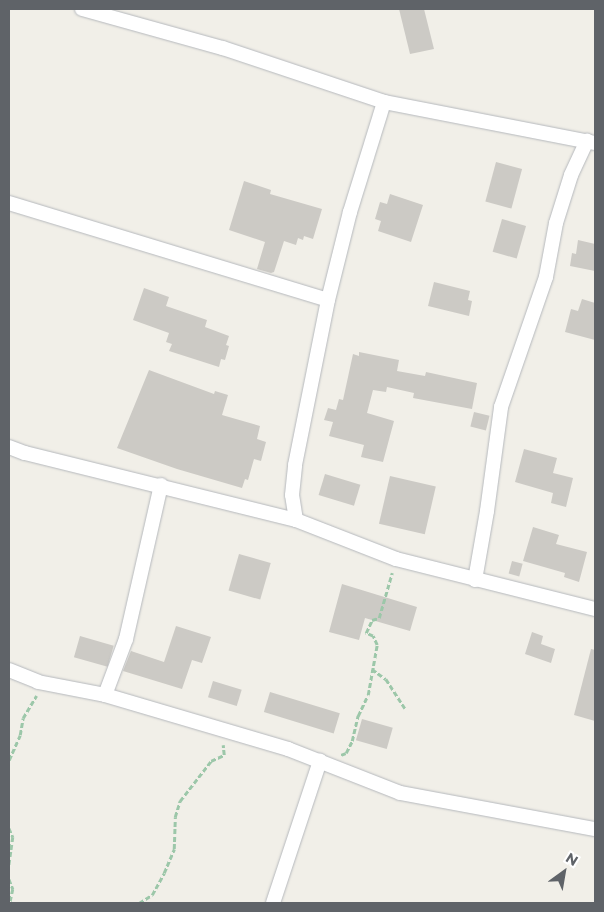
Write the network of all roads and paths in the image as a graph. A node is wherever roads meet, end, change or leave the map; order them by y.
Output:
1 (82, 9) edge
2 (384, 102) junction
3 (591, 141) edge
4 (9, 203) edge
5 (328, 300) junction
6 (9, 447) edge
7 (160, 485) junction
8 (296, 520) junction
9 (396, 560) junction
10 (475, 580) junction
11 (595, 608) edge
12 (372, 669) junction
13 (9, 670) edge
14 (38, 682) junction
15 (105, 695) junction
16 (405, 708) dead end
17 (222, 729) junction
18 (9, 760) edge
19 (320, 761) junction
20 (9, 828) edge
21 (595, 829) edge
22 (9, 866) edge
23 (9, 879) edge
24 (10, 903) edge
25 (139, 903) edge
26 (273, 903) edge

1 - 2 street
2 - 3 street
2 - 5 street
3 - 10 street
4 - 5 street
5 - 8 street
6 - 7 street
7 - 8 street
7 - 15 street
8 - 9 street
9 - 10 street
9 - 12 path
10 - 11 street
12 - 16 path
12 - 19 path
13 - 14 street
14 - 15 street
14 - 18 path
15 - 17 street
17 - 19 street
17 - 25 path
19 - 21 street
19 - 26 street
20 - 22 path
23 - 24 path

